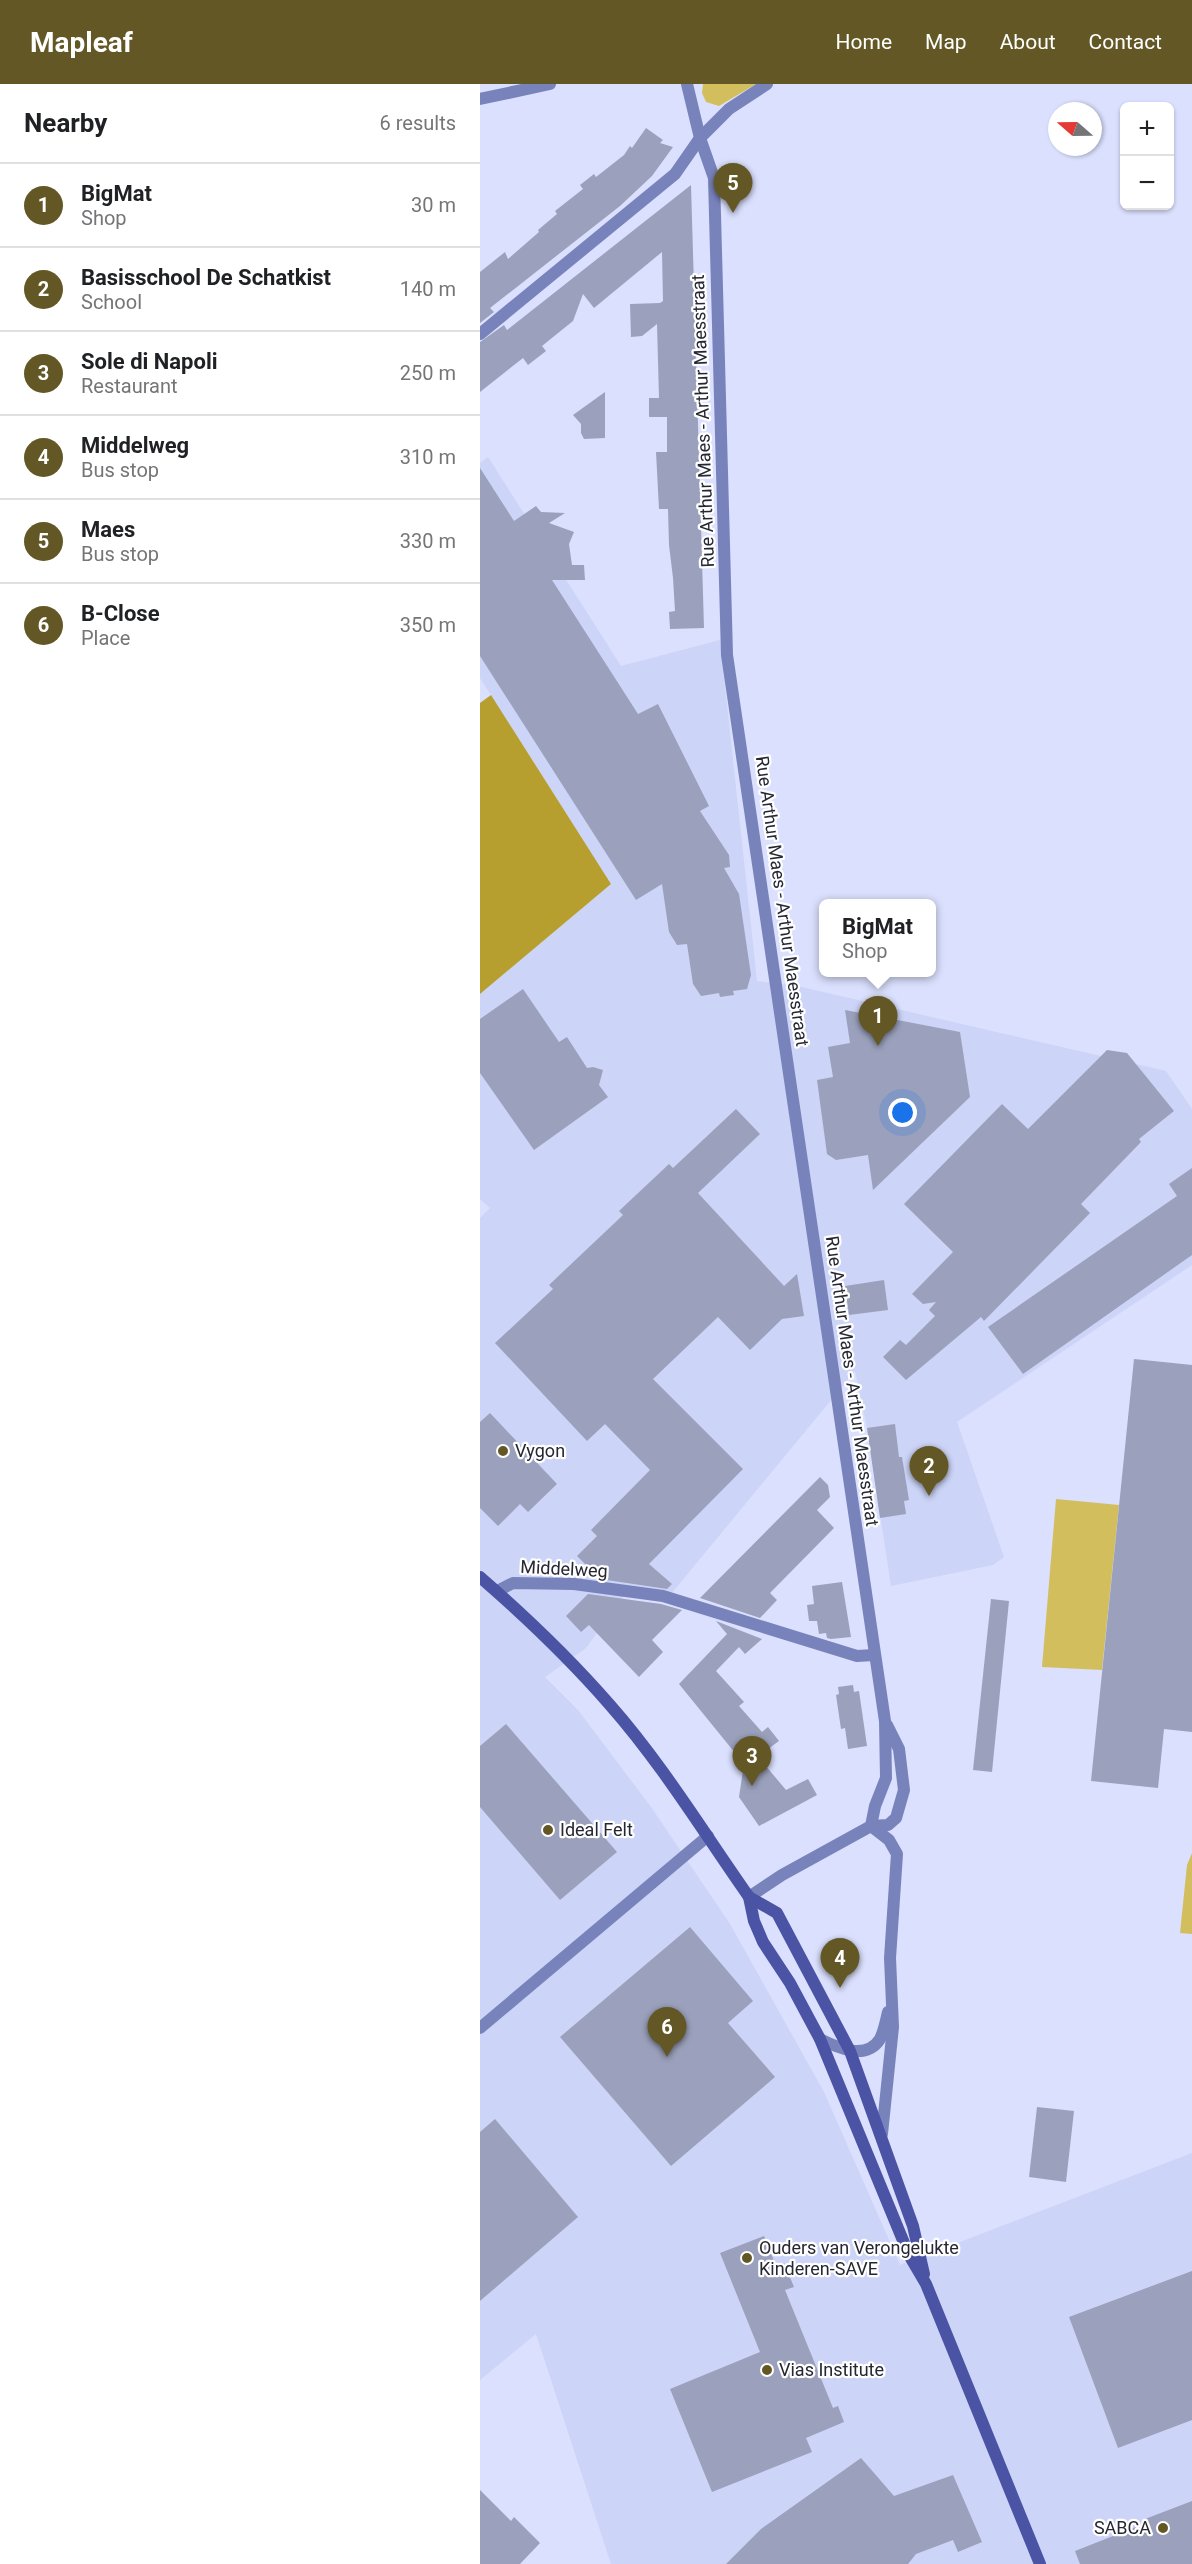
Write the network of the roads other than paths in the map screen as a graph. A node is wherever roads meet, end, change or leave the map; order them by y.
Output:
1 (550, 84) edge
2 (687, 84) edge
3 (767, 84) edge
4 (480, 99) edge
5 (700, 138) junction
6 (480, 334) edge
7 (480, 1577) edge
8 (497, 1591) junction
9 (874, 1655) junction
10 (885, 1720) junction
11 (871, 1826) junction
12 (708, 1836) junction
13 (749, 1897) junction
14 (891, 2005) junction
15 (480, 2028) edge
16 (820, 2039) junction
17 (850, 2051) junction
18 (882, 2134) junction
19 (926, 2284) junction
20 (1040, 2564) edge

1 - 4 street
2 - 5 street, Rue Arthur Maes - Arthur Maesstraat
3 - 5 street
5 - 6 street
5 - 9 street, Rue Arthur Maes - Arthur Maesstraat
7 - 8 main road
8 - 9 street, Middelweg
8 - 12 main road
9 - 10 street, Rue Arthur Maes - Arthur Maesstraat
10 - 11 street, Rue Arthur Maes - Arthur Maesstraat
10 - 11 street, Rue Arthur Maes - Arthur Maesstraat
11 - 13 street, Rue Arthur Maes - Arthur Maesstraat
11 - 14 street
12 - 13 main road
12 - 15 street
13 - 16 main road
13 - 17 main road
14 - 17 street
14 - 18 street
16 - 17 street
16 - 19 main road
17 - 18 main road
18 - 19 main road
19 - 20 main road

